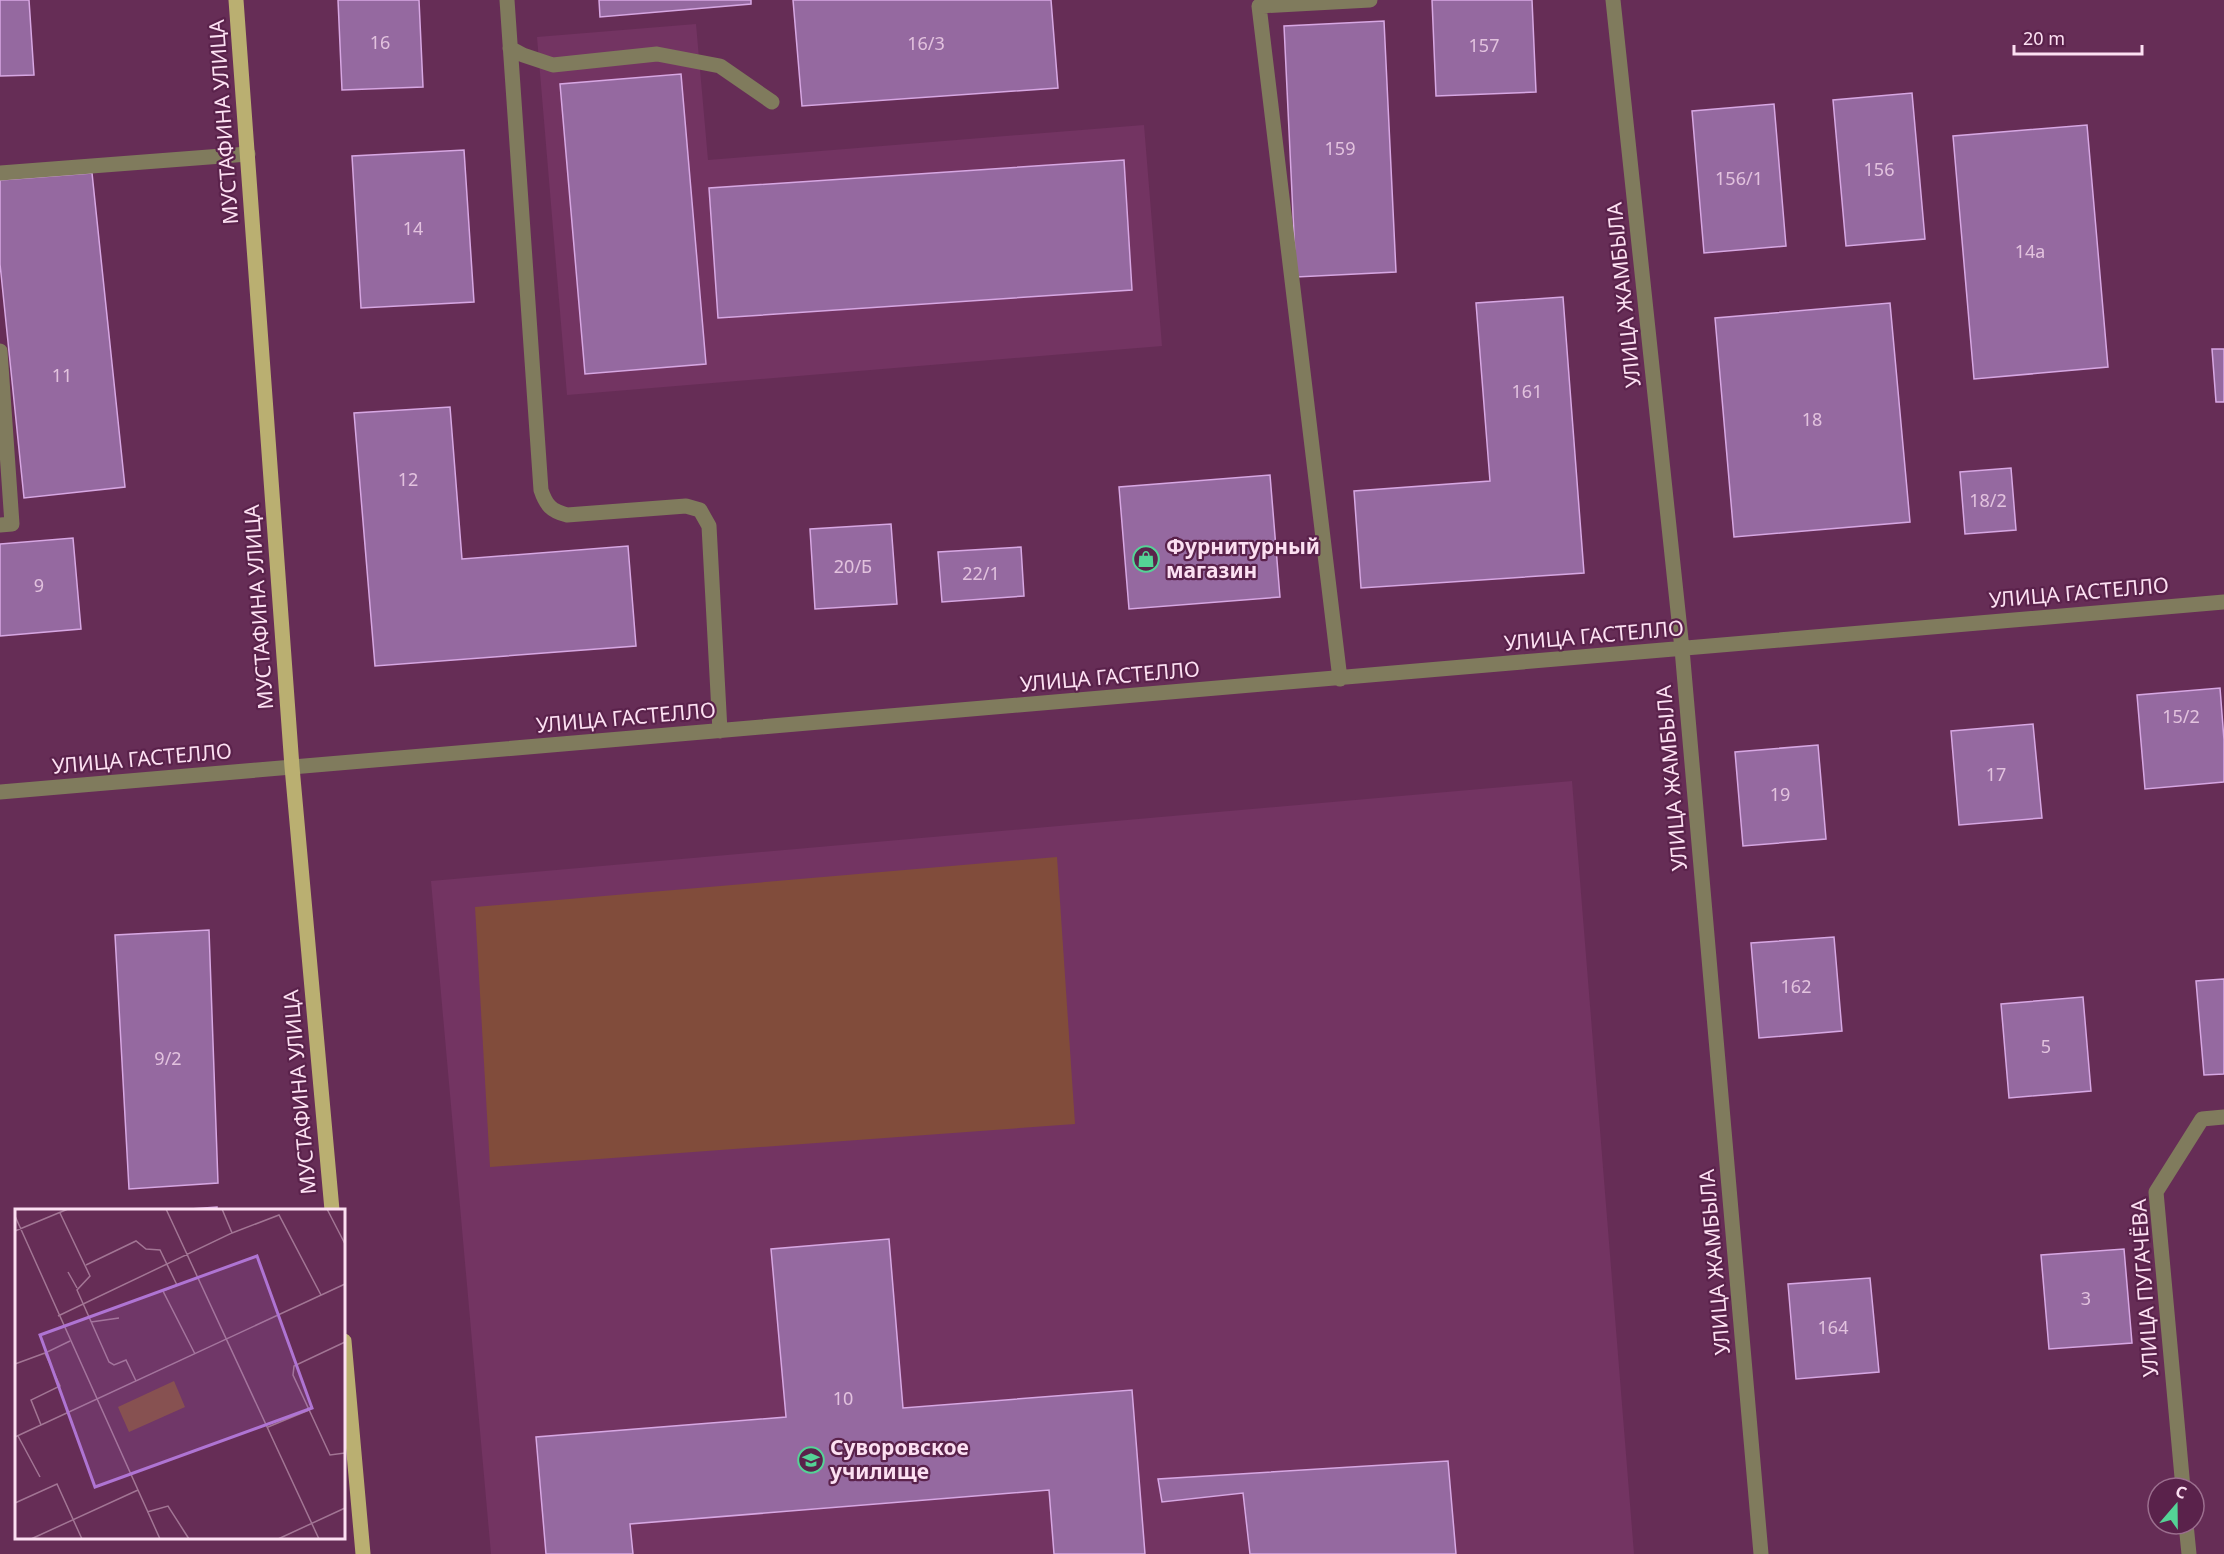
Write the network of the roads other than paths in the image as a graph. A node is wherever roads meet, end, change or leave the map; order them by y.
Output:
1 (236, 0) edge
2 (507, 0) edge
3 (1370, 0) edge
4 (1613, 0) edge
5 (510, 48) junction
6 (772, 102) dead end
7 (248, 154) junction
8 (0, 173) edge
9 (0, 351) edge
10 (0, 525) edge
11 (2224, 602) edge
12 (1682, 649) junction
13 (1340, 679) junction
14 (720, 731) junction
15 (292, 767) junction
16 (0, 792) edge
17 (2224, 1117) edge
18 (332, 1209) edge
19 (345, 1352) edge
20 (2182, 1476) edge
21 (2187, 1536) edge
22 (363, 1554) edge
23 (1761, 1554) edge
24 (2189, 1554) edge

1 - 7 main road, МУСТАФИНА УЛИЦА
2 - 5 street
3 - 13 street
4 - 12 street, УЛИЦА ЖАМБЫЛА
5 - 6 street
5 - 14 street
7 - 8 street
7 - 15 main road, МУСТАФИНА УЛИЦА
9 - 10 street
11 - 12 street, УЛИЦА ГАСТЕЛЛО
12 - 13 street, УЛИЦА ГАСТЕЛЛО
12 - 23 street, УЛИЦА ЖАМБЫЛА
13 - 14 street, УЛИЦА ГАСТЕЛЛО
14 - 15 street, УЛИЦА ГАСТЕЛЛО
15 - 16 street, УЛИЦА ГАСТЕЛЛО
15 - 18 main road, МУСТАФИНА УЛИЦА
17 - 20 street, УЛИЦА ПУГАЧЁВА
19 - 22 main road
21 - 24 street

